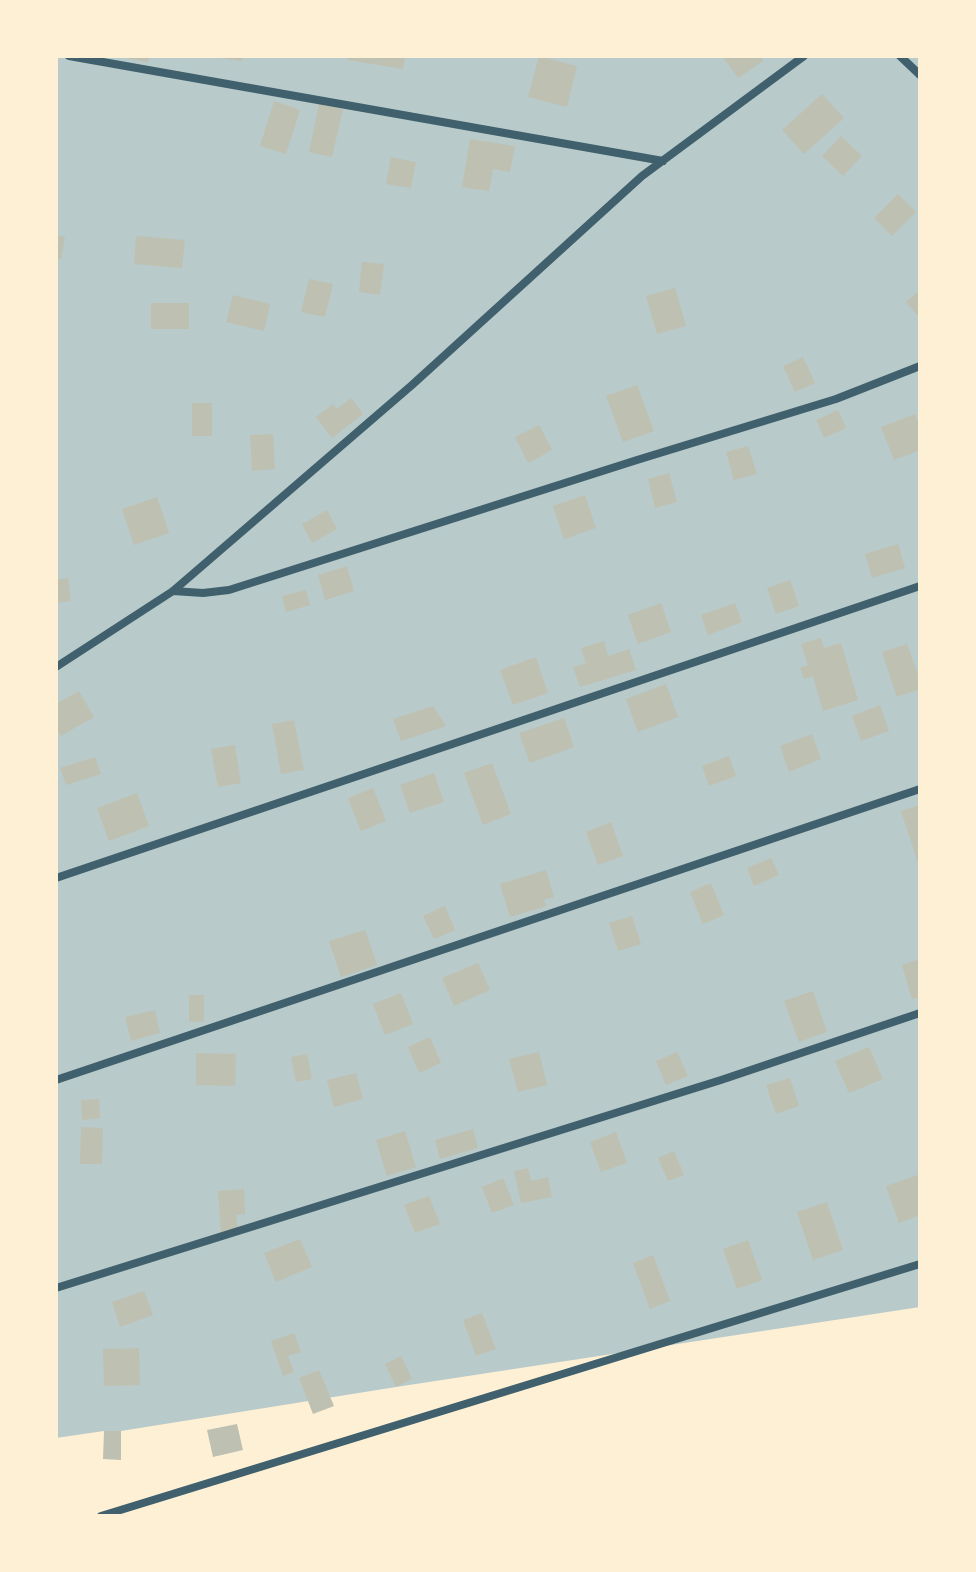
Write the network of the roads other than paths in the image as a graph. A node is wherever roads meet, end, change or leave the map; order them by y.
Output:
1 (69, 56) edge
2 (804, 56) edge
3 (900, 56) edge
4 (920, 75) edge
5 (663, 161) junction
6 (920, 366) edge
7 (920, 586) edge
8 (173, 591) junction
9 (56, 667) edge
10 (920, 789) edge
11 (56, 878) edge
12 (920, 1013) edge
13 (56, 1080) edge
14 (920, 1264) edge
15 (56, 1288) edge
16 (101, 1516) edge

1 - 5 street
2 - 5 street
3 - 4 street
5 - 8 street
6 - 8 street
7 - 11 street
8 - 9 street
10 - 13 street
12 - 15 street
14 - 16 street

